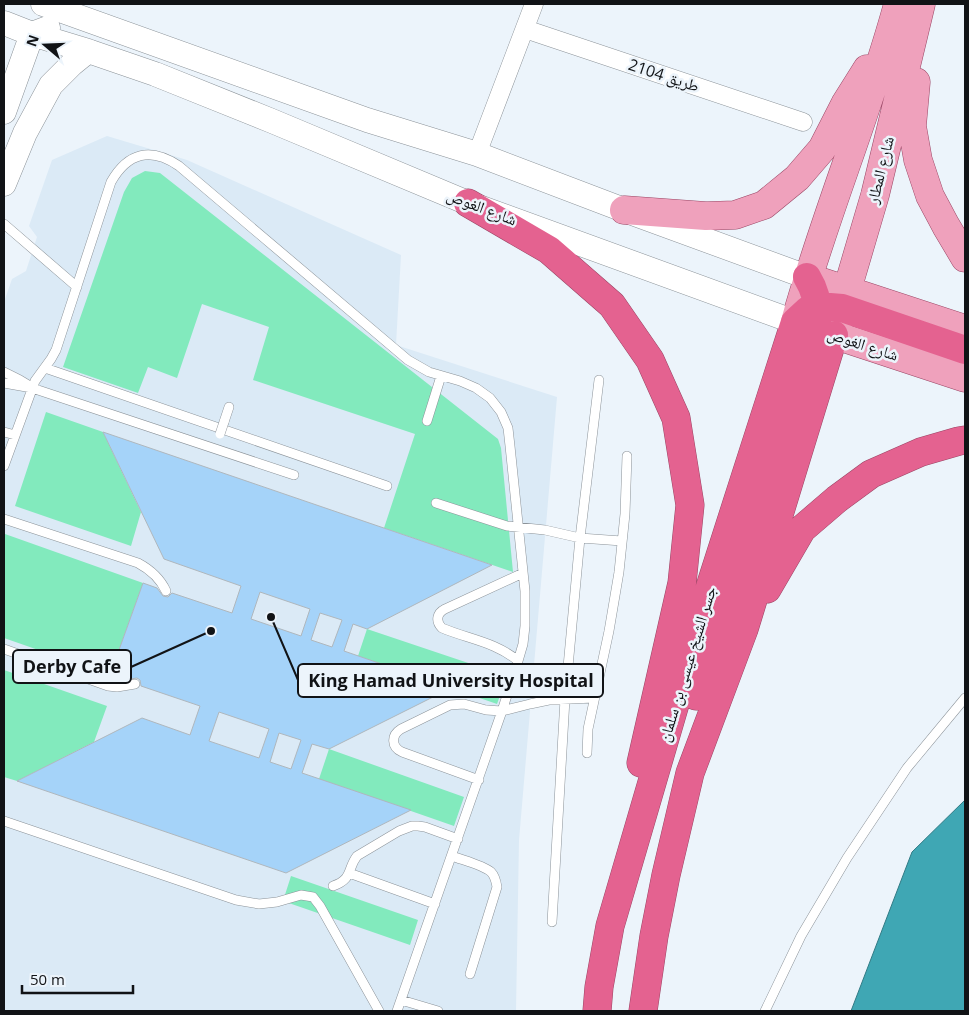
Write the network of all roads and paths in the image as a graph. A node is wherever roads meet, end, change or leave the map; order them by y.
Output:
1 (43, 4) edge
2 (534, 4) edge
3 (898, 4) edge
4 (922, 4) edge
5 (4, 23) edge
6 (525, 29) junction
7 (32, 34) junction
8 (887, 44) junction
9 (88, 51) junction
10 (4, 112) edge
11 (367, 120) junction
12 (803, 122) dead end
13 (477, 154) junction
14 (4, 184) edge
15 (468, 203) junction
16 (624, 210) junction
17 (4, 224) edge
18 (965, 258) edge
19 (807, 277) junction
20 (77, 287) junction
21 (825, 315) junction
22 (965, 329) edge
23 (965, 350) edge
24 (45, 368) junction
25 (4, 372) edge
26 (441, 376) junction
27 (965, 378) edge
28 (599, 380) dead end
29 (4, 383) edge
30 (32, 388) junction
31 (229, 407) dead end
32 (427, 421) dead end
33 (4, 432) edge
34 (15, 436) junction
35 (965, 440) edge
36 (215, 448) junction
37 (627, 456) dead end
38 (4, 466) edge
39 (294, 475) dead end
40 (387, 486) dead end
41 (436, 503) dead end
42 (4, 519) edge
43 (518, 527) junction
44 (580, 538) junction
45 (622, 541) junction
46 (523, 573) junction
47 (166, 591) dead end
48 (744, 629) junction
49 (4, 649) edge
50 (518, 661) junction
51 (135, 684) dead end
52 (594, 698) junction
53 (965, 698) edge
54 (566, 699) junction
55 (502, 711) junction
56 (587, 753) dead end
57 (690, 773) junction
58 (478, 780) junction
59 (4, 821) edge
60 (458, 839) junction
61 (452, 856) junction
62 (627, 868) junction
63 (350, 873) junction
64 (333, 886) dead end
65 (435, 904) junction
66 (552, 922) dead end
67 (470, 974) dead end
68 (401, 1000) junction
69 (379, 1011) edge
70 (397, 1011) edge
71 (438, 1011) edge
72 (597, 1011) edge
73 (642, 1011) edge
74 (765, 1011) edge

1 - 11 main road
2 - 6 street
3 - 8 main road, شارع المطار
4 - 18 main road
4 - 21 main road, شارع المطار
5 - 7 main road, شارع الغوص
6 - 12 street, طريق 2104
6 - 13 street
7 - 9 main road, شارع الغوص
7 - 10 main road
7 - 11 main road
8 - 16 main road
8 - 19 main road, شارع المطار
9 - 14 main road
9 - 15 main road, شارع الغوص
11 - 13 main road
13 - 16 main road
15 - 21 main road, شارع الغوص
15 - 62 highway
16 - 19 main road
17 - 20 lane
19 - 21 highway
20 - 24 lane
20 - 26 lane
21 - 22 main road, شارع الغوص
21 - 23 highway
21 - 27 main road, شارع الغوص
21 - 48 highway
21 - 57 highway
21 - 62 highway, جسر الشيخ عيسى بن سلمان
24 - 30 lane
24 - 40 lane
25 - 30 lane
26 - 32 lane
26 - 43 lane
28 - 44 lane
29 - 30 lane
30 - 34 lane
30 - 36 lane
31 - 36 lane, bridge
33 - 34 lane
34 - 38 lane
35 - 48 highway
36 - 39 lane
37 - 45 lane
41 - 43 lane
42 - 47 lane
43 - 44 lane
43 - 46 lane
44 - 45 lane
44 - 54 lane
45 - 52 lane
46 - 50 lane
46 - 50 lane
48 - 57 highway
49 - 51 lane
50 - 55 lane
52 - 54 lane
52 - 56 lane
53 - 74 lane
54 - 55 lane
54 - 66 lane
55 - 58 lane
55 - 58 lane
57 - 73 highway
58 - 60 lane
59 - 69 lane
60 - 61 lane
60 - 63 lane
61 - 65 lane
61 - 67 lane
62 - 72 highway, جسر الشيخ عيسى بن سلمان
63 - 64 lane
63 - 65 lane
65 - 68 lane
68 - 70 lane
68 - 71 lane

